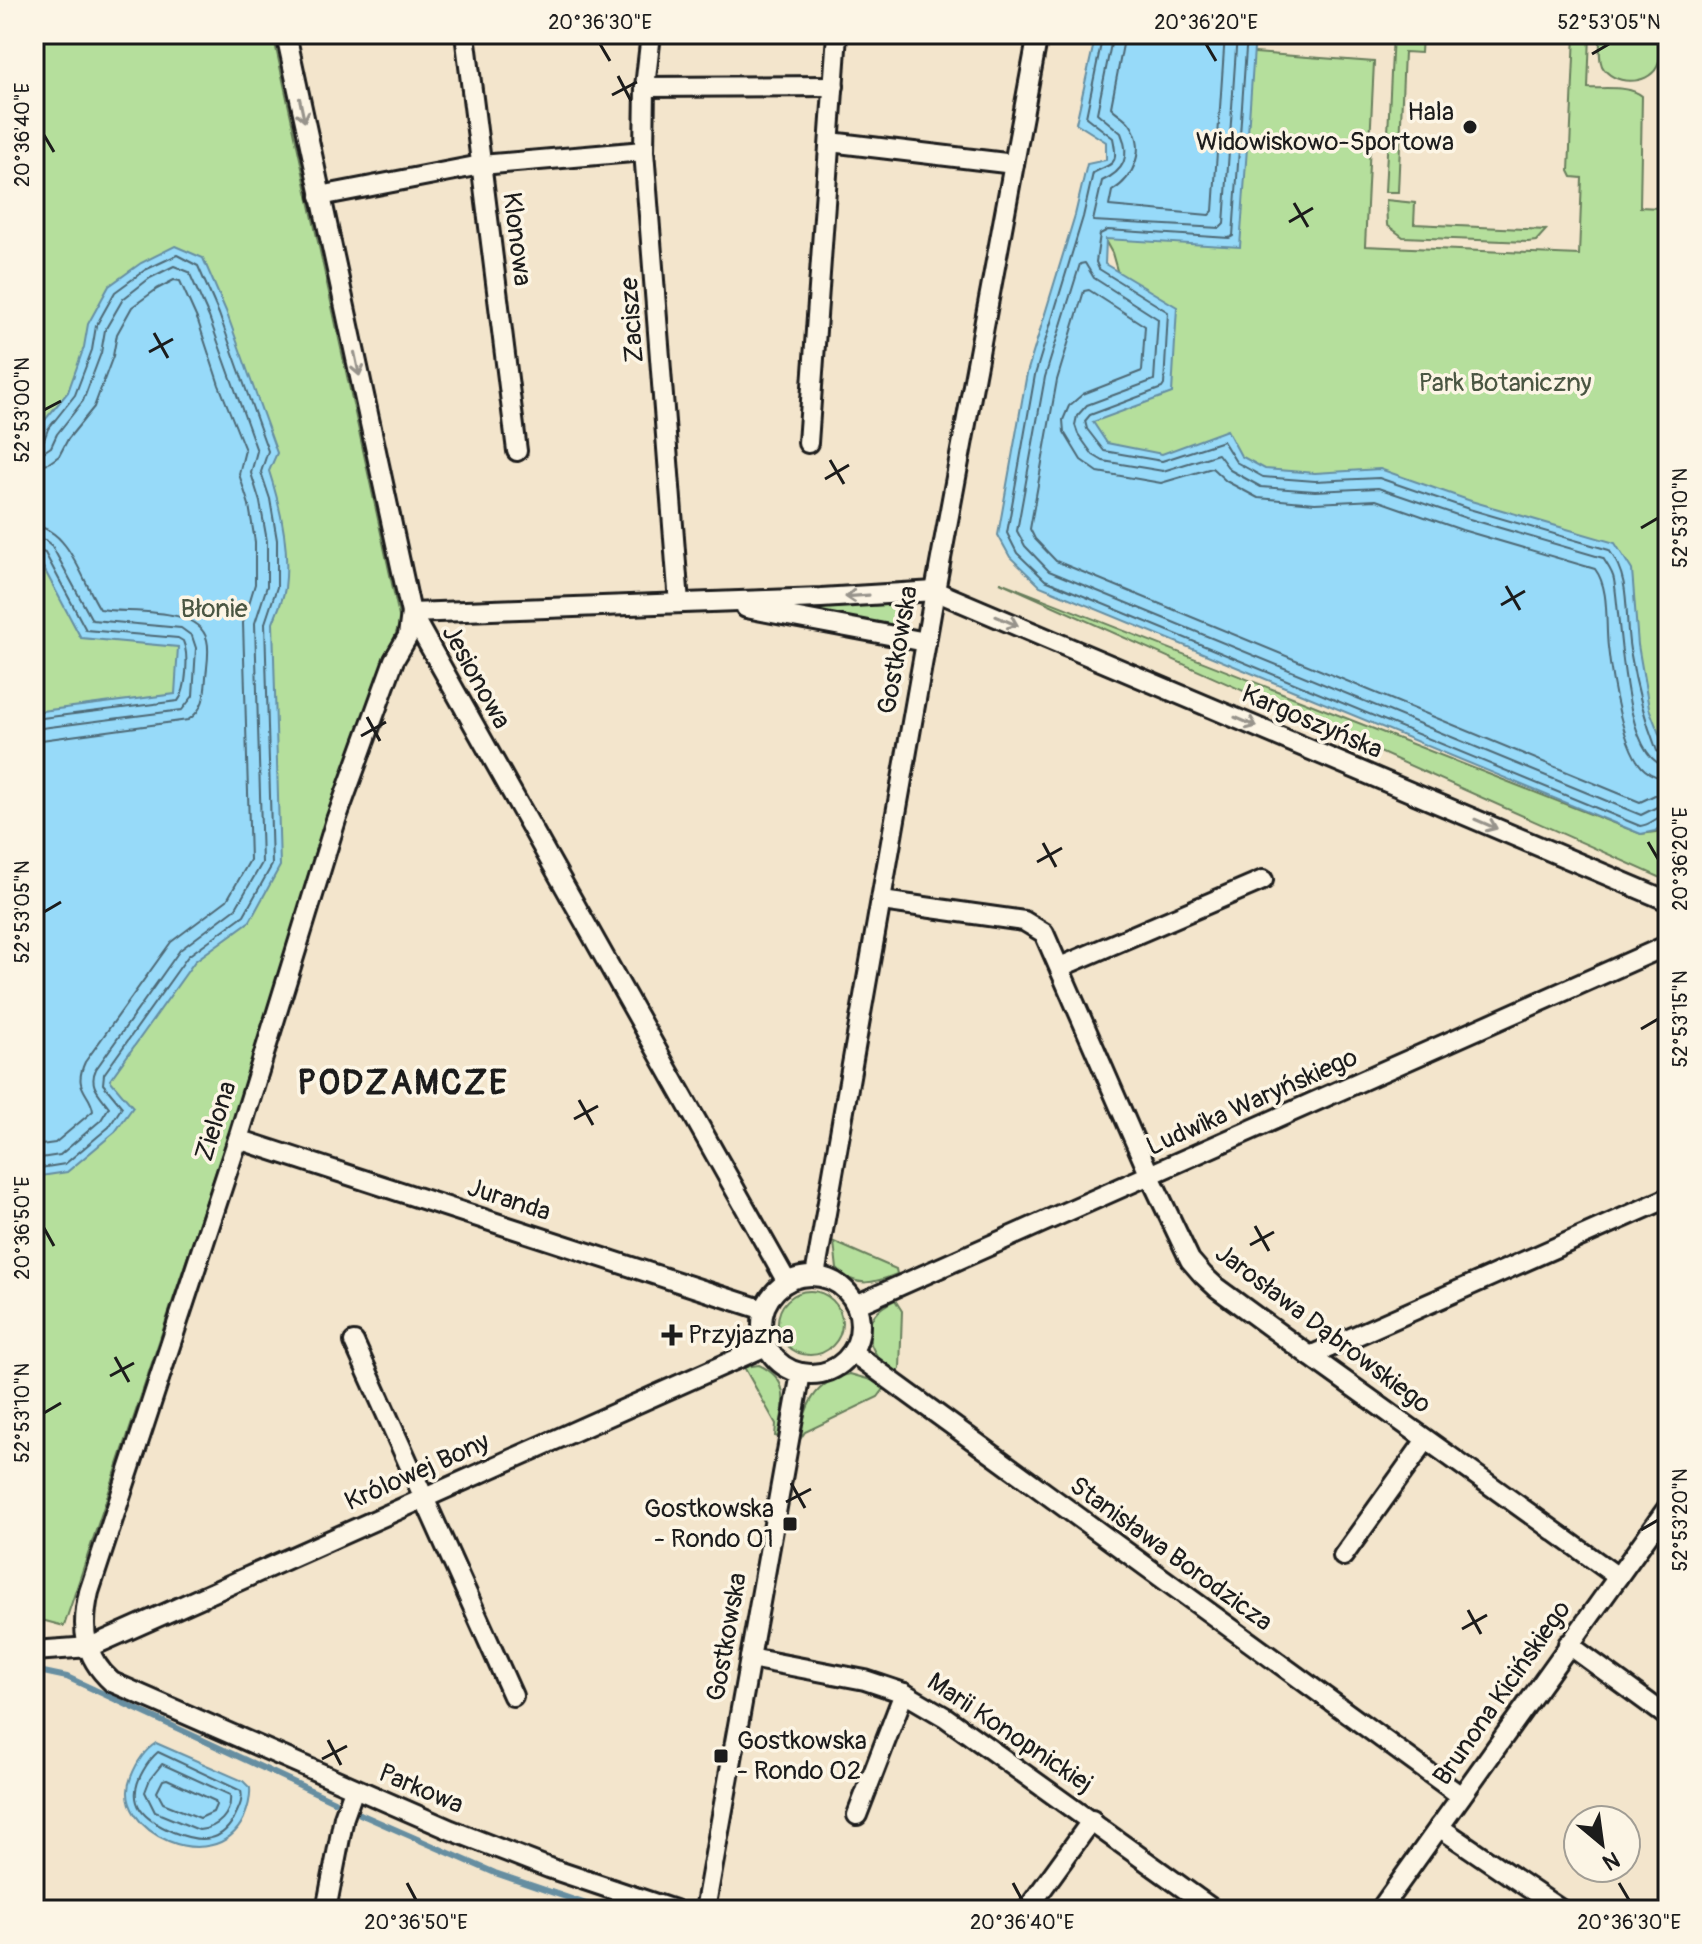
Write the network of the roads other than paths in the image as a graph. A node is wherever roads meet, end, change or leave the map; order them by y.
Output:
1 (286, 34) edge
2 (465, 34) edge
3 (651, 34) edge
4 (837, 34) edge
5 (1038, 34) edge
6 (834, 86) junction
7 (645, 87) junction
8 (830, 142) junction
9 (644, 151) junction
10 (1014, 164) junction
11 (481, 165) junction
12 (320, 196) junction
13 (808, 443) dead end
14 (517, 451) dead end
15 (935, 591) junction
16 (715, 602) junction
17 (679, 603) junction
18 (411, 613) junction
19 (926, 642) junction
20 (1263, 880) dead end
21 (882, 901) junction
22 (1668, 901) edge
23 (1668, 945) edge
24 (1060, 967) junction
25 (238, 1139) junction
26 (1150, 1176) junction
27 (1668, 1198) edge
28 (815, 1276) junction
29 (787, 1282) junction
30 (856, 1305) junction
31 (764, 1310) junction
32 (354, 1342) dead end
33 (766, 1346) junction
34 (852, 1352) junction
35 (1310, 1356) junction
36 (801, 1373) junction
37 (1426, 1440) junction
38 (423, 1498) junction
39 (1668, 1507) edge
40 (1343, 1556) dead end
41 (1618, 1577) junction
42 (1568, 1644) junction
43 (90, 1647) junction
44 (34, 1651) edge
45 (750, 1658) junction
46 (904, 1693) junction
47 (513, 1696) dead end
48 (1668, 1717) edge
49 (354, 1789) junction
50 (1461, 1796) junction
51 (857, 1815) dead end
52 (1092, 1820) junction
53 (1439, 1827) junction
54 (326, 1910) edge
55 (674, 1910) edge
56 (705, 1910) edge
57 (1027, 1910) edge
58 (1214, 1910) edge
59 (1380, 1910) edge
60 (1561, 1910) edge

1 -> 12 street, Jesionowa
2 - 11 street, Klonowa
3 - 7 street, Zacisze
4 - 6 street
5 - 10 street, Gostkowska
6 - 7 street
6 - 8 street
7 - 9 street, Zacisze
8 - 10 street
8 - 13 street
9 - 11 street
9 - 17 street, Zacisze
10 - 15 street, Gostkowska
11 - 12 street
11 - 14 street, Klonowa
12 -> 18 street, Jesionowa
15 -> 16 street
15 - 19 street, Gostkowska
15 -> 22 street, Kargoszyńska
16 - 17 street
16 - 19 street
17 - 18 street
18 - 25 street, Zielona
18 - 29 street, Jesionowa
19 - 21 street, Gostkowska
20 - 24 street
21 - 24 street, Jarosława Dąbrowskiego
21 - 28 street, Gostkowska
23 - 26 street, Ludwika Waryńskiego
24 - 26 street, Jarosława Dąbrowskiego
25 - 31 street, Juranda
25 - 43 street, Zielona
26 - 30 street, Ludwika Waryńskiego
26 - 35 street, Jarosława Dąbrowskiego
27 - 35 street
28 - 29 street
28 - 30 street
29 - 31 street
30 - 34 street
31 - 33 street
32 - 38 street
33 - 36 street
33 - 38 street, Królowej Bony
34 - 36 street
34 - 50 street, Stanisława Borodzicza
35 - 37 street, Jarosława Dąbrowskiego
36 - 45 street, Gostkowska
37 - 40 street
37 - 41 street, Jarosława Dąbrowskiego
38 - 43 street, Królowej Bony
38 - 47 street
39 - 41 street, Brunona Kicińskiego
41 - 42 street, Brunona Kicińskiego
42 - 48 street
42 - 50 street, Brunona Kicińskiego
43 - 44 street
43 - 49 street, Parkowa
45 - 46 street, Marii Konopnickiej
45 - 56 street, Gostkowska
46 - 51 street
46 - 52 street, Marii Konopnickiej
49 - 54 street
49 - 55 street, Parkowa
50 - 53 street, Brunona Kicińskiego
52 - 57 street
52 - 58 street, Marii Konopnickiej
53 - 59 street, Brunona Kicińskiego
53 - 60 street

